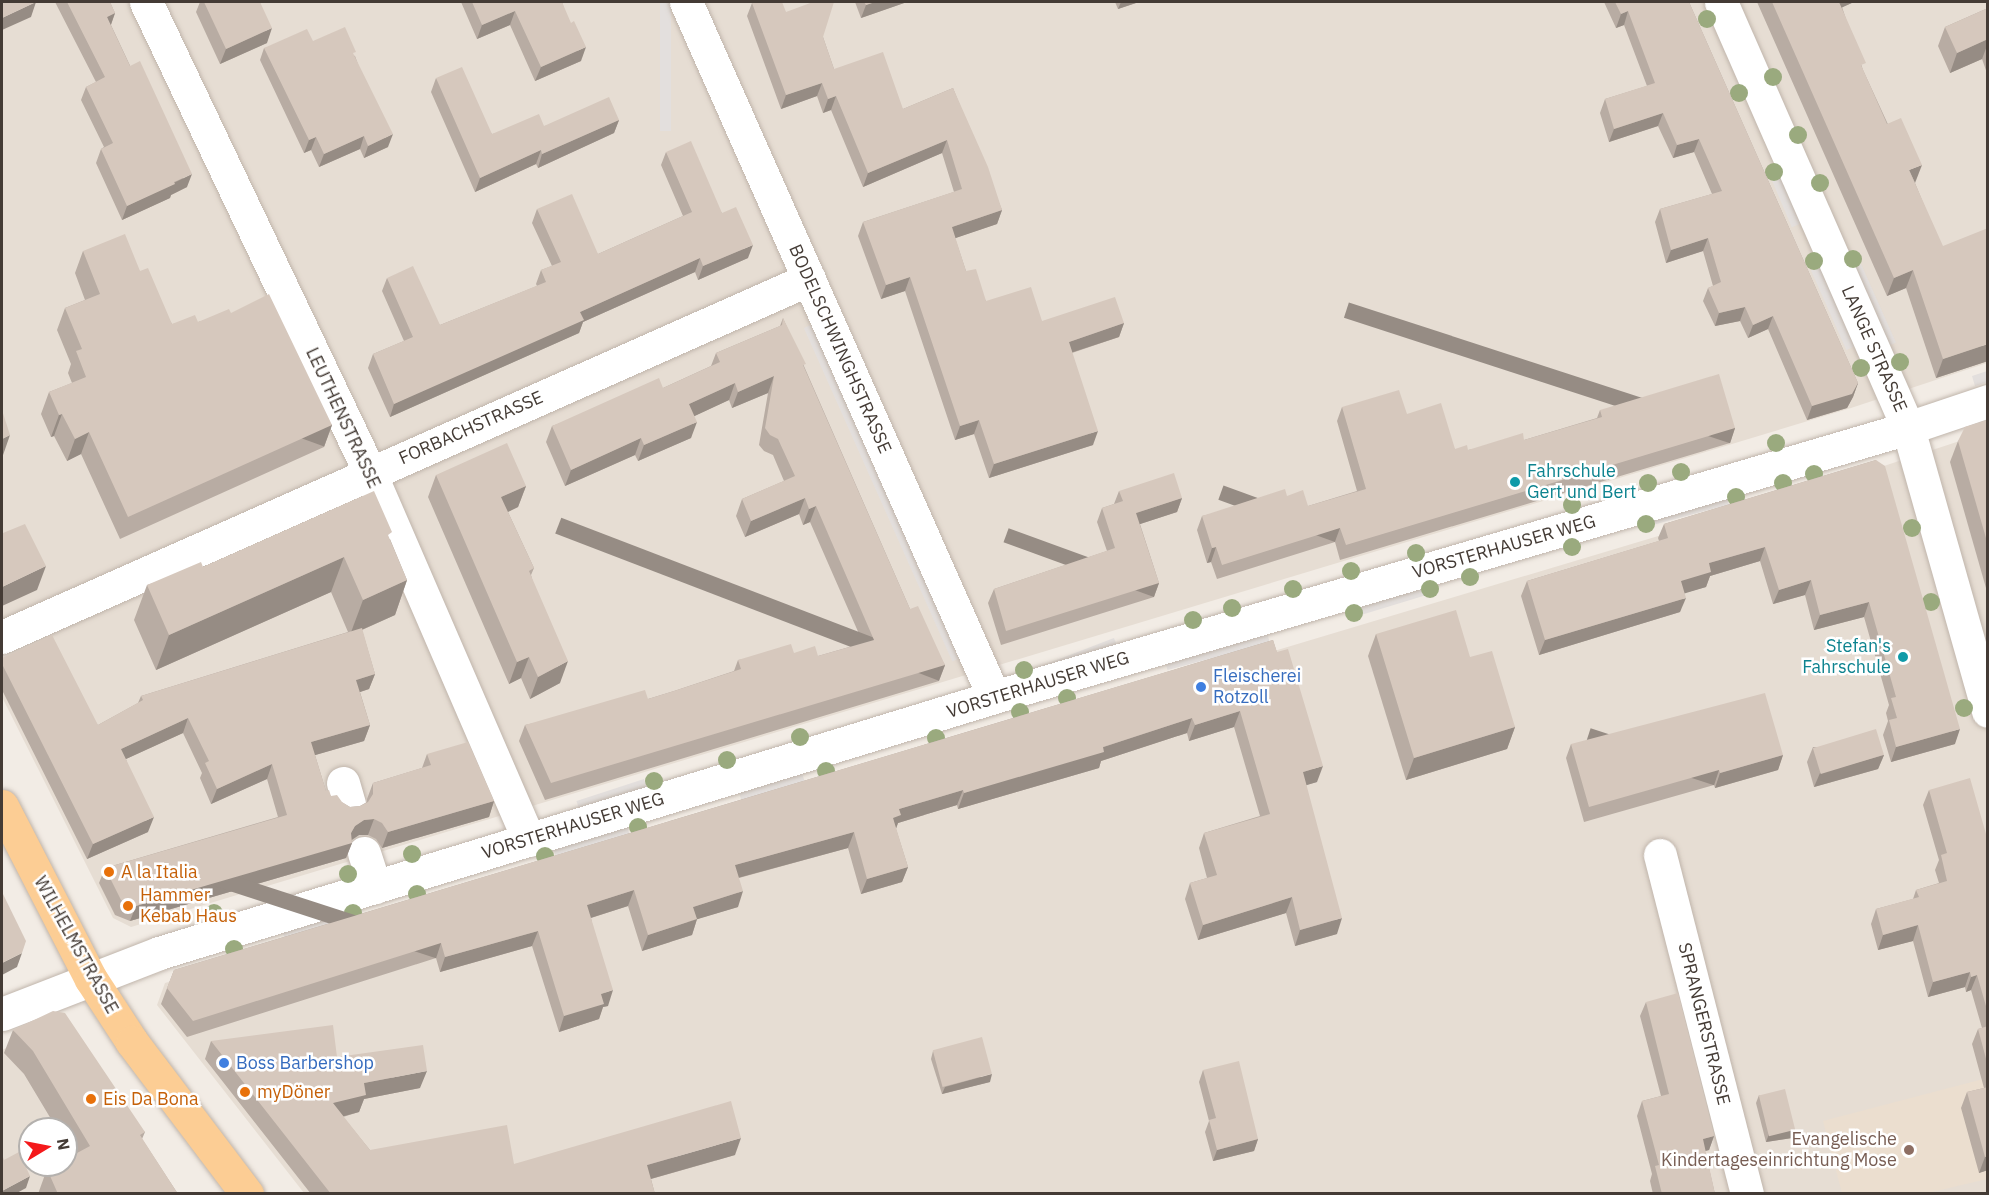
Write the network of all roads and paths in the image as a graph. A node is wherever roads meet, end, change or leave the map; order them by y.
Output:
1 (146, 2) edge
2 (686, 2) edge
3 (1721, 2) edge
4 (809, 279) junction
5 (1988, 401) edge
6 (1908, 428) junction
7 (369, 473) junction
8 (2, 637) edge
9 (994, 697) junction
10 (1988, 711) edge
11 (2, 806) edge
12 (529, 840) junction
13 (364, 853) dead end
14 (1660, 855) dead end
15 (375, 887) junction
16 (91, 979) junction
17 (2, 1014) edge
18 (247, 1194) edge
19 (1748, 1194) edge

1 - 7 street, LEUTHENSTRASSE
2 - 4 street, BODELSCHWINGHSTRASSE
3 - 6 street, LANGE STRASSE
4 - 7 street, FORBACHSTRASSE
4 - 9 street, BODELSCHWINGHSTRASSE
5 - 6 street, VORSTERHAUSER WEG
6 - 9 street, VORSTERHAUSER WEG
6 - 10 street, LANGE STRASSE
7 - 8 street, FORBACHSTRASSE
7 - 12 street, LEUTHENSTRASSE
9 - 12 street, VORSTERHAUSER WEG
11 - 16 main road, WILHELMSTRASSE
12 - 15 street, VORSTERHAUSER WEG
13 - 15 street
14 - 19 street, SPRANGERSTRASSE
15 - 16 street, VORSTERHAUSER WEG
16 - 17 street, VORSTERHAUSER WEG
16 - 18 main road, WILHELMSTRASSE

